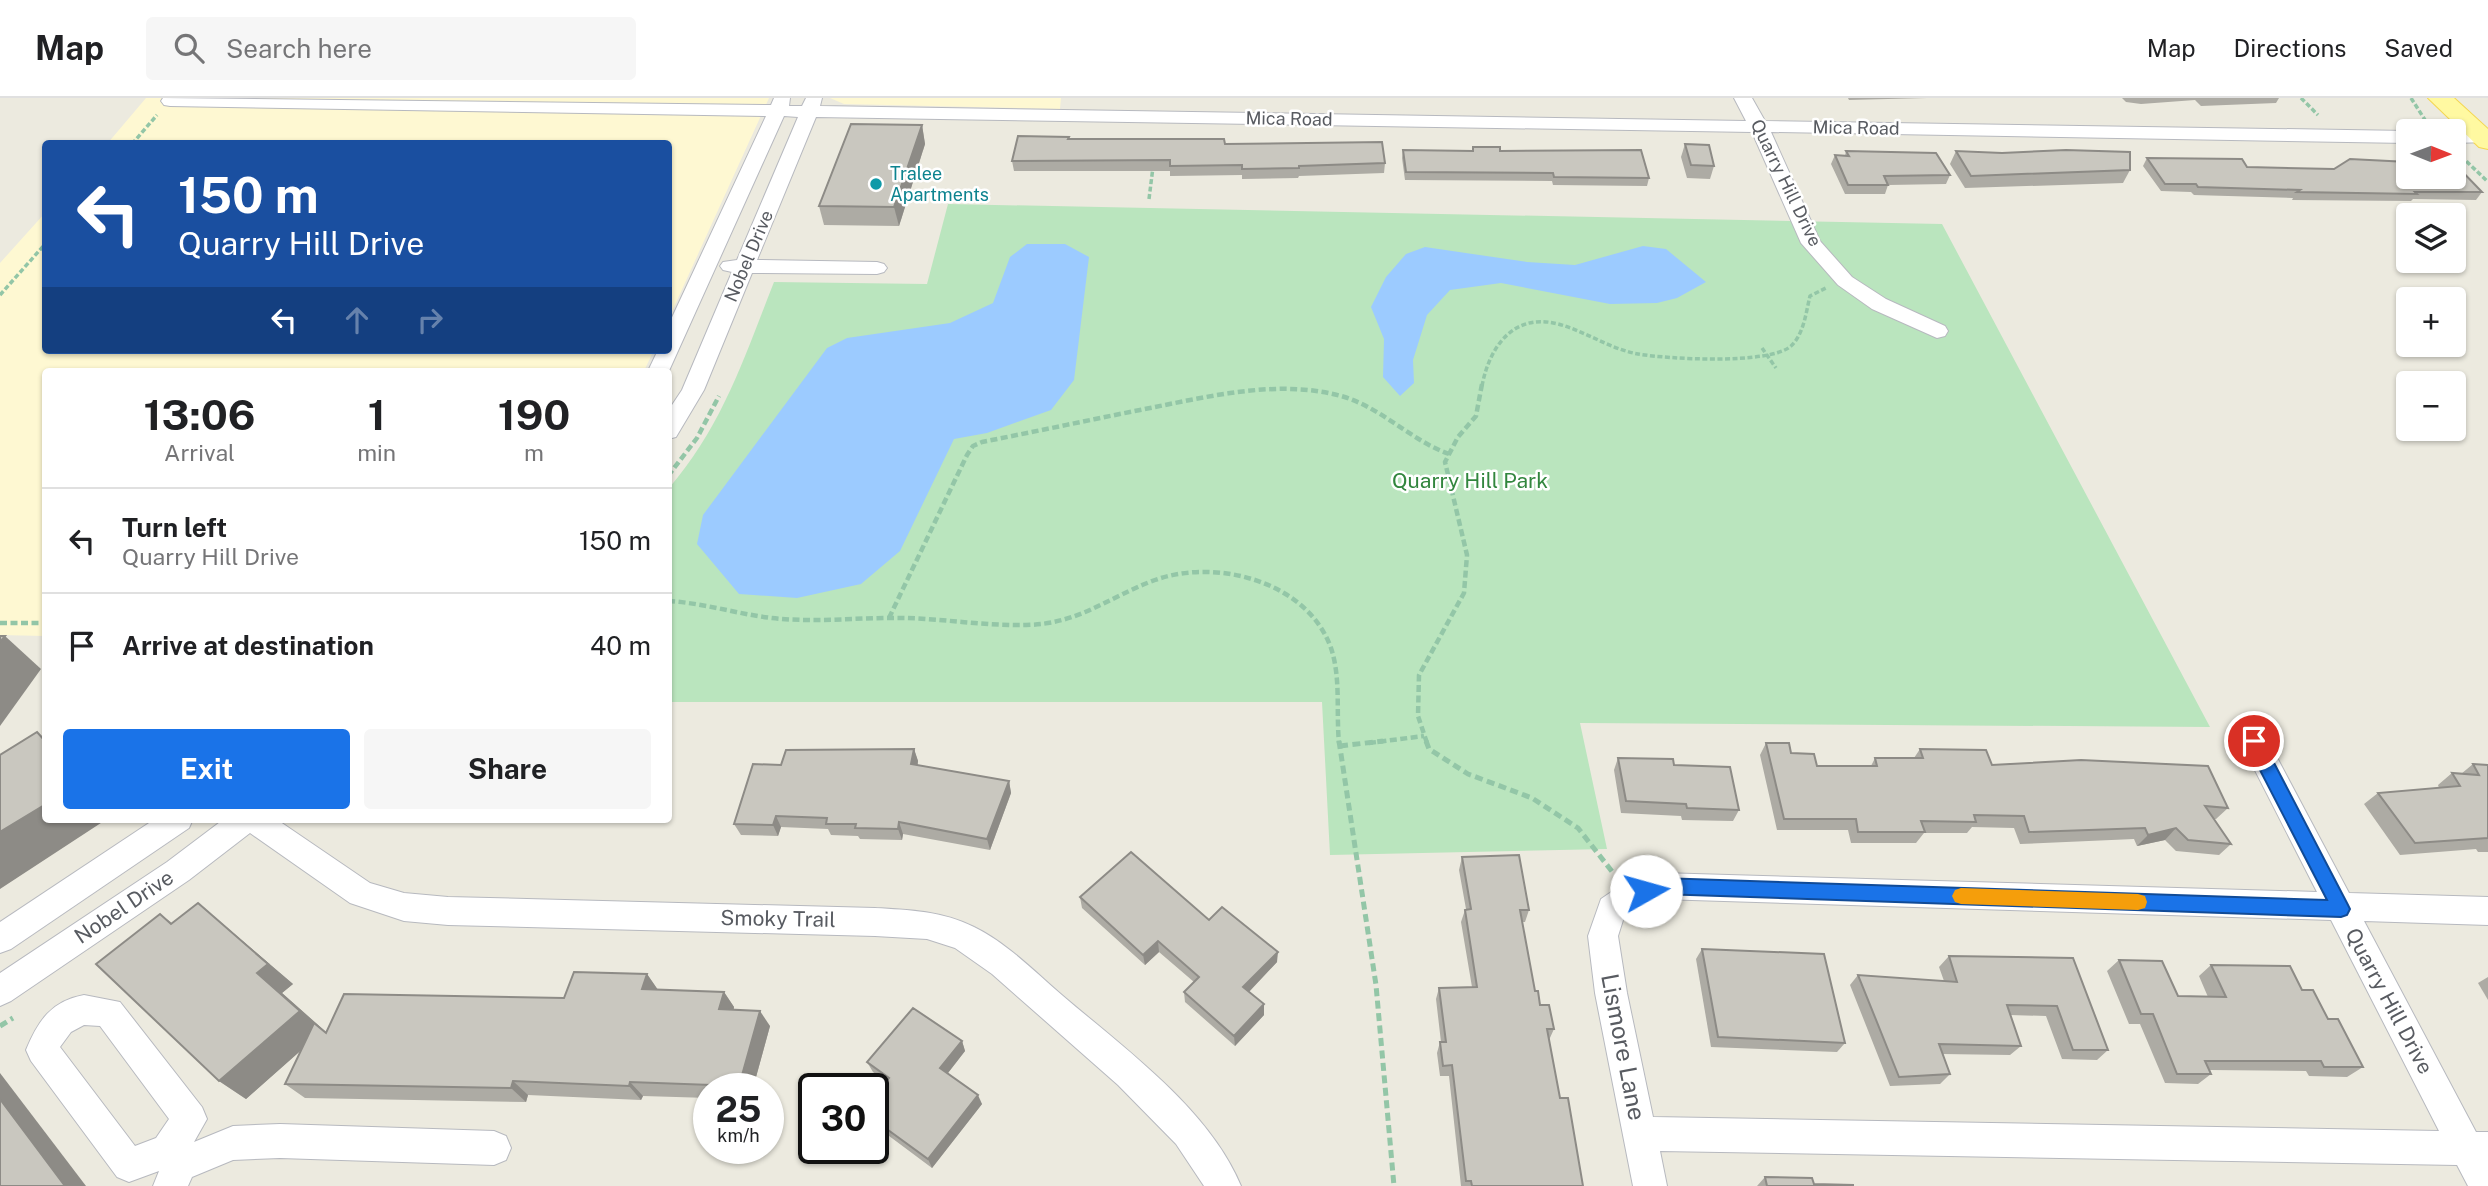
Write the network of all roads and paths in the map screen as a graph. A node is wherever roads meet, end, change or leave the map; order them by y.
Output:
1 (1194, 98) edge
2 (1743, 98) edge
3 (2440, 98) edge
4 (780, 105) edge
5 (811, 105) edge
6 (163, 108) joint
7 (1194, 118) junction
8 (1759, 127) junction
9 (2396, 137) edge
10 (135, 140) edge
11 (2486, 140) edge
12 (2466, 143) edge
13 (2466, 157) edge
14 (1154, 159) edge
15 (2488, 182) edge
16 (1149, 199) dead end
17 (42, 248) edge
18 (707, 265) junction
19 (744, 266) junction
20 (877, 268) dead end
21 (1845, 281) junction
22 (0, 295) edge
23 (1937, 331) dead end
24 (672, 342) edge
25 (1762, 348) dead end
26 (1768, 357) junction
27 (1776, 368) dead end
28 (673, 418) edge
29 (1450, 454) junction
30 (672, 601) edge
31 (889, 618) junction
32 (0, 623) edge
33 (42, 623) edge
34 (1424, 736) junction
35 (2254, 741) dead end
36 (1340, 746) junction
37 (173, 823) edge
38 (241, 823) edge
39 (259, 823) edge
40 (1621, 902) junction
41 (2341, 909) junction
42 (2488, 911) edge
43 (0, 939) edge
44 (0, 991) edge
45 (1640, 1134) junction
46 (494, 1148) dead end
47 (2477, 1149) edge
48 (172, 1167) edge
49 (1224, 1186) edge
50 (1394, 1186) edge
51 (1650, 1186) edge
52 (2486, 1186) edge

1 - 7 street
2 - 8 street, Quarry Hill Drive
3 - 11 main road
4 - 5 street, Mica Road
4 - 6 street, Mica Road
4 - 18 street, Nobel Drive
5 - 7 street, Mica Road
5 - 19 street, Nobel Drive
6 - 10 path
7 - 8 street, Mica Road
8 - 9 street, Mica Road
8 - 21 street, Quarry Hill Drive
11 - 12 street
13 - 15 path
14 - 16 path
17 - 22 path
18 - 19 street
18 - 24 street, Nobel Drive
19 - 20 street
19 - 28 street, Nobel Drive
21 - 23 street, Quarry Hill Drive
21 - 26 path
25 - 26 path
26 - 27 path
26 - 29 path
29 - 31 path
29 - 34 path
30 - 31 path
31 - 36 path
32 - 33 path
34 - 36 path
34 - 40 path
35 - 41 street, Quarry Hill Drive
36 - 50 path
37 - 43 street, Nobel Drive
38 - 44 street, Nobel Drive
39 - 49 street, Smoky Trail
40 - 41 street
40 - 45 street, Lismore Lane
41 - 42 street
41 - 47 street, Quarry Hill Drive
45 - 47 street
45 - 51 street, Lismore Lane
46 - 48 street
47 - 52 street, Quarry Hill Drive
48 - 48 street

